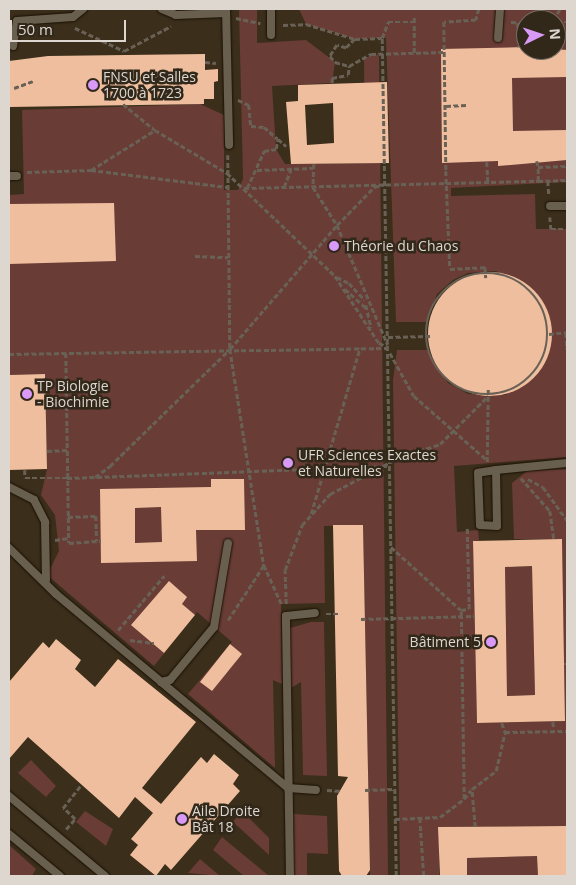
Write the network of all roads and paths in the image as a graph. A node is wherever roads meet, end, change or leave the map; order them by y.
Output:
1 (83, 9) edge
2 (162, 9) edge
3 (272, 9) edge
4 (479, 9) edge
5 (500, 9) edge
6 (226, 11) edge
7 (192, 15) junction
8 (414, 16) dead end
9 (56, 18) junction
10 (413, 22) junction
11 (270, 24) junction
12 (271, 35) dead end
13 (382, 38) junction
14 (498, 38) dead end
15 (355, 39) junction
16 (13, 46) dead end
17 (124, 51) junction
18 (445, 52) junction
19 (414, 53) junction
20 (383, 54) junction
21 (125, 55) dead end
22 (349, 66) junction
23 (33, 81) dead end
24 (332, 83) dead end
25 (14, 88) dead end
26 (228, 96) junction
27 (123, 104) dead end
28 (466, 105) dead end
29 (446, 106) junction
30 (155, 130) junction
31 (278, 139) junction
32 (229, 145) dead end
33 (286, 146) dead end
34 (228, 155) dead end
35 (537, 161) dead end
36 (487, 162) dead end
37 (314, 164) dead end
38 (567, 166) edge
39 (538, 167) junction
40 (314, 168) junction
41 (291, 169) junction
42 (91, 170) junction
43 (258, 170) junction
44 (227, 173) junction
45 (14, 175) edge
46 (567, 180) edge
47 (538, 181) junction
48 (447, 183) junction
49 (385, 184) junction
50 (488, 184) junction
51 (227, 187) junction
52 (284, 187) junction
53 (313, 187) junction
54 (242, 188) junction
55 (247, 188) junction
56 (550, 206) dead end
57 (567, 206) edge
58 (337, 225) junction
59 (311, 255) junction
60 (195, 256) dead end
61 (228, 257) junction
62 (486, 272) junction
63 (336, 276) junction
64 (486, 278) dead end
65 (343, 288) junction
66 (366, 301) junction
67 (367, 310) junction
68 (371, 329) junction
69 (567, 332) edge
70 (548, 334) junction
71 (429, 336) junction
72 (388, 337) junction
73 (360, 348) junction
74 (389, 348) junction
75 (230, 349) junction
76 (567, 349) edge
77 (66, 353) junction
78 (9, 354) edge
79 (488, 389) dead end
80 (488, 396) junction
81 (455, 434) junction
82 (67, 450) junction
83 (47, 451) dead end
84 (487, 460) junction
85 (567, 463) edge
86 (390, 466) junction
87 (322, 468) junction
88 (487, 468) dead end
89 (25, 470) dead end
90 (496, 470) junction
91 (252, 471) junction
92 (95, 477) junction
93 (67, 478) junction
94 (9, 487) edge
95 (311, 515) junction
96 (68, 517) junction
97 (467, 520) dead end
98 (567, 520) edge
99 (69, 538) junction
100 (554, 539) dead end
101 (49, 541) junction
102 (97, 541) junction
103 (101, 541) dead end
104 (228, 543) dead end
105 (391, 547) junction
106 (9, 548) edge
107 (264, 565) junction
108 (164, 576) dead end
109 (47, 582) junction
110 (461, 610) junction
111 (315, 613) dead end
112 (286, 616) junction
113 (475, 616) dead end
114 (461, 617) junction
115 (362, 619) dead end
116 (393, 619) junction
117 (214, 627) junction
118 (110, 638) junction
119 (154, 643) dead end
120 (161, 682) junction
121 (553, 722) dead end
122 (502, 723) dead end
123 (554, 729) junction
124 (567, 731) edge
125 (504, 732) junction
126 (82, 785) dead end
127 (288, 788) junction
128 (396, 788) junction
129 (472, 789) junction
130 (316, 790) dead end
131 (365, 790) dead end
132 (9, 796) edge
133 (464, 799) junction
134 (63, 808) dead end
135 (420, 818) junction
136 (395, 819) junction
137 (476, 827) dead end
138 (9, 834) edge
139 (60, 876) edge
140 (104, 876) edge
141 (290, 876) edge
142 (396, 876) edge
143 (424, 876) edge

1 - 9 lane
2 - 7 lane
3 - 11 lane
4 - 18 path
5 - 14 lane
6 - 7 lane
6 - 11 path
6 - 26 lane
7 - 17 path
8 - 10 path
9 - 16 lane
9 - 17 path
10 - 13 path
10 - 19 path
11 - 12 lane
11 - 15 path
13 - 15 path
13 - 20 path
15 - 22 path
17 - 21 path
18 - 19 path
18 - 29 path
19 - 20 path
20 - 22 path
20 - 49 path
22 - 24 path
23 - 25 path
26 - 31 path
26 - 32 lane
27 - 30 path
28 - 29 path
29 - 48 path
30 - 42 path
30 - 44 path
31 - 33 path
31 - 43 path
34 - 44 path
35 - 39 path
36 - 50 path
37 - 40 path
38 - 39 path
39 - 47 path
40 - 41 path
40 - 53 path
41 - 43 path
41 - 52 path
42 - 45 path
42 - 51 path
43 - 55 path
44 - 51 path
44 - 54 path
46 - 47 path
47 - 50 path
48 - 49 path
48 - 50 path
48 - 62 path
49 - 53 path
49 - 58 path
49 - 72 path
51 - 61 path
52 - 53 path
52 - 55 path
53 - 58 path
54 - 55 path
54 - 59 path
56 - 57 lane
58 - 59 path
58 - 66 path
59 - 63 path
59 - 75 path
60 - 61 path
61 - 75 path
62 - 64 path
62 - 70 path
62 - 71 path
63 - 65 path
63 - 66 path
65 - 67 path
65 - 68 path
66 - 67 path
66 - 74 path
67 - 68 path
68 - 74 path
69 - 70 path
69 - 76 path
70 - 80 path
71 - 72 path, bridge
71 - 80 path
72 - 74 path
73 - 74 path
73 - 75 path
73 - 87 path
74 - 81 path
74 - 86 path
75 - 77 path
75 - 91 path
75 - 92 path
77 - 78 path
77 - 82 path
79 - 80 path
80 - 81 path
80 - 84 path
81 - 84 path
81 - 86 path
82 - 83 path
82 - 93 path
84 - 88 path
84 - 90 path
85 - 90 lane
86 - 87 path
86 - 95 path
86 - 105 path
87 - 91 path
87 - 95 path
89 - 93 path
90 - 90 lane
91 - 92 path
91 - 107 path
92 - 93 path
93 - 96 path
94 - 101 lane
95 - 112 path
96 - 99 path
96 - 102 path
97 - 110 path
98 - 100 path
99 - 101 path
99 - 102 path
101 - 109 lane
102 - 103 path
104 - 117 lane
105 - 110 path
105 - 116 path
106 - 109 lane
107 - 112 path
107 - 117 path
108 - 118 path
109 - 118 lane
110 - 114 path
111 - 112 lane
112 - 127 lane
113 - 114 path
114 - 116 path
114 - 133 path
115 - 116 path
116 - 128 path
117 - 120 lane
118 - 119 path
118 - 120 lane
120 - 127 lane
121 - 123 path
122 - 125 path
123 - 124 path
123 - 125 path
125 - 129 path
126 - 134 path
127 - 130 lane
127 - 141 lane
128 - 131 path
128 - 136 path
129 - 133 path
129 - 137 path
132 - 140 lane
133 - 135 path
135 - 136 path
135 - 143 path
136 - 142 path
138 - 139 lane

